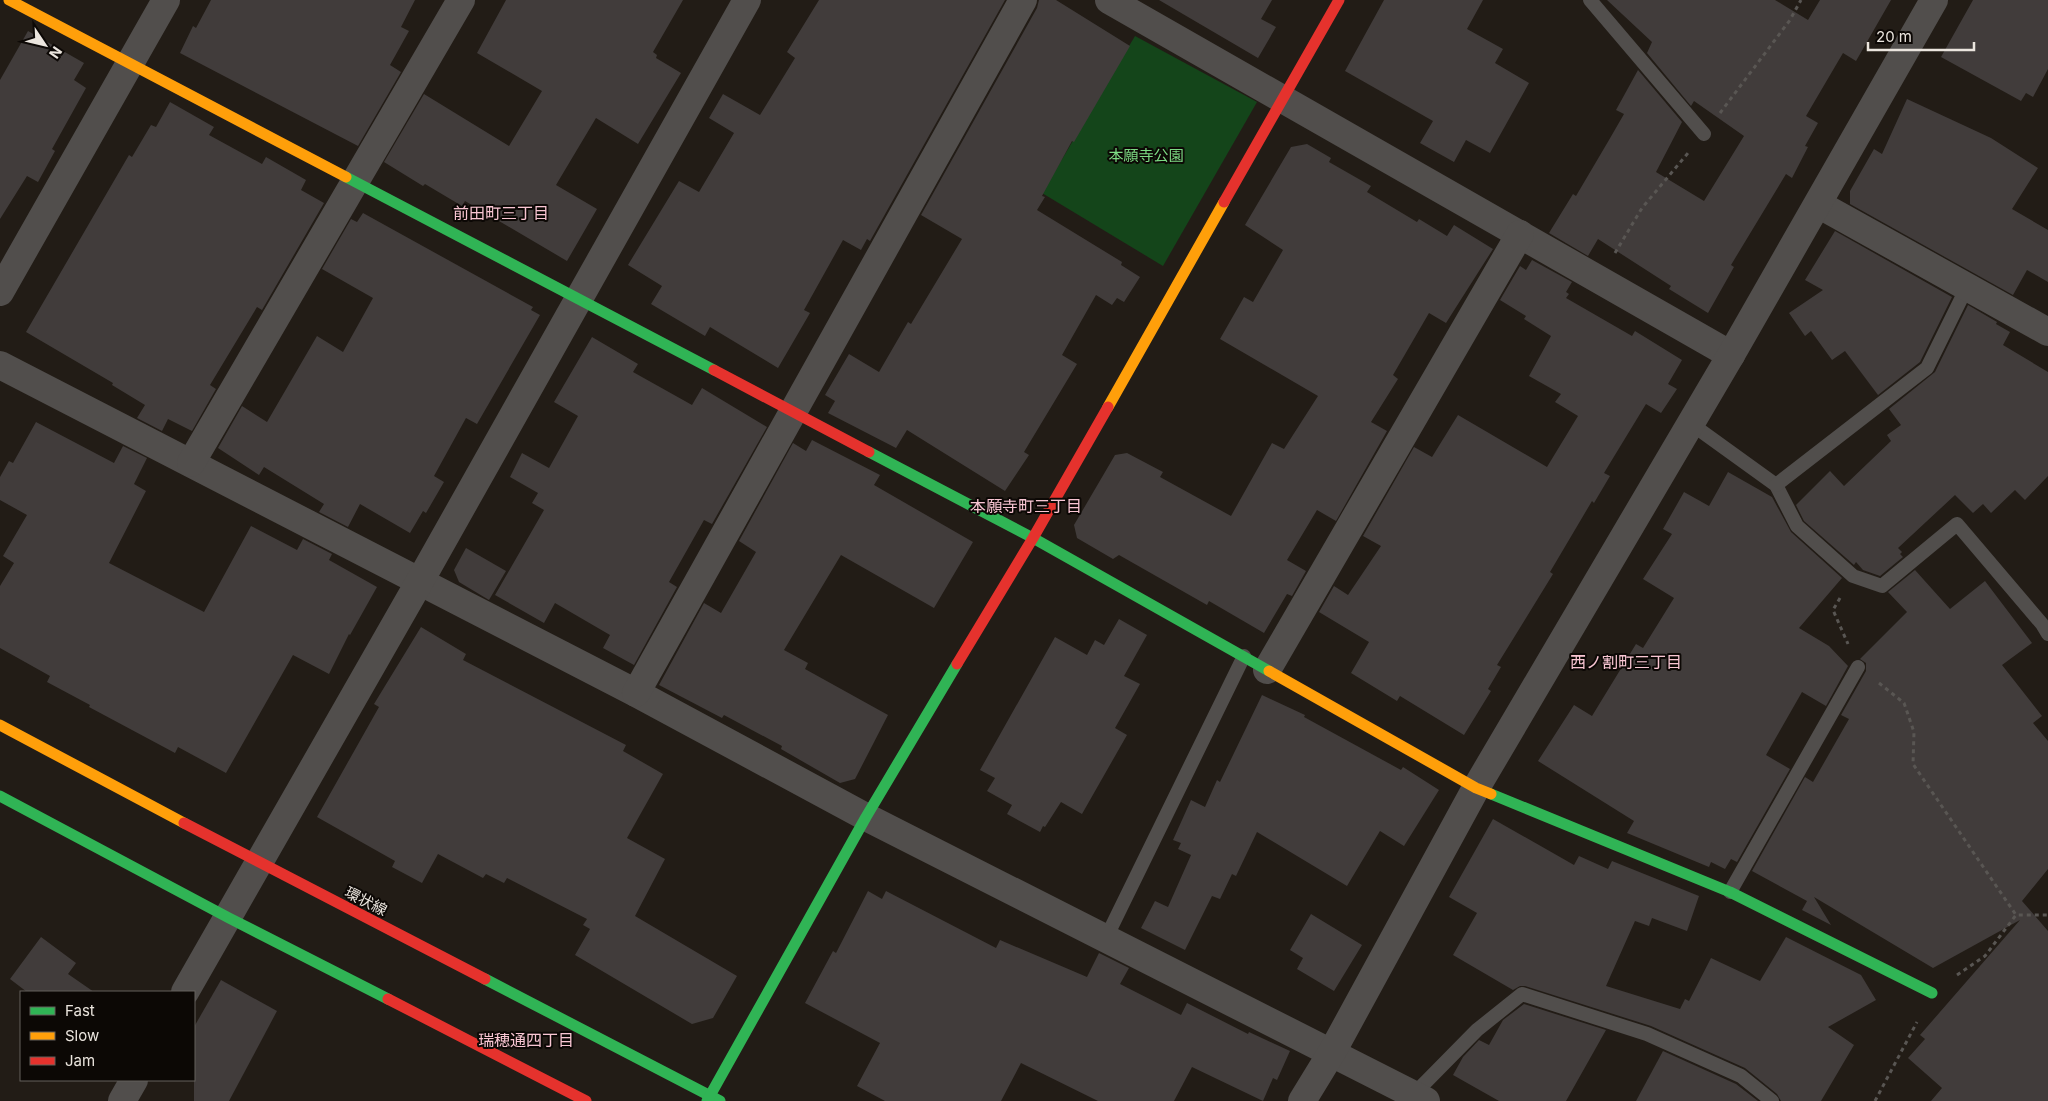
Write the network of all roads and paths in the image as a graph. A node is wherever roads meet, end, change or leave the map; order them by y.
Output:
1 (9, 0) edge
2 (166, 0) edge
3 (461, 0) edge
4 (747, 0) edge
5 (1023, 0) edge
6 (1109, 0) edge
7 (1339, 0) edge
8 (1590, 0) edge
9 (1934, 0) edge
10 (130, 63) junction
11 (1283, 100) junction
12 (1704, 134) dead end
13 (355, 181) junction
14 (1818, 204) junction
15 (1520, 234) junction
16 (1967, 287) junction
17 (0, 292) edge
18 (579, 299) junction
19 (2044, 322) edge
20 (1731, 355) junction
21 (0, 365) edge
22 (793, 411) junction
23 (1690, 423) junction
24 (191, 463) junction
25 (1776, 485) junction
26 (1033, 538) junction
27 (1853, 576) junction
28 (420, 581) junction
29 (2048, 634) edge
30 (1244, 656) junction
31 (1858, 667) junction
32 (1267, 670) junction
33 (636, 693) junction
34 (0, 725) edge
35 (1476, 788) junction
36 (0, 796) edge
37 (866, 817) junction
38 (260, 864) junction
39 (1730, 892) junction
40 (2016, 915) junction
41 (2048, 915) edge
42 (229, 918) junction
43 (1106, 938) junction
44 (187, 991) edge
45 (1932, 993) junction
46 (1332, 1052) junction
47 (133, 1081) edge
48 (1419, 1098) edge
49 (712, 1099) edge
50 (122, 1101) edge
51 (586, 1101) edge
52 (1302, 1101) edge
53 (1772, 1101) edge
54 (1875, 1101) edge

1 - 10 street
2 - 10 street
3 - 13 street
4 - 18 street
5 - 22 street
6 - 11 street
7 - 11 street
8 - 12 lane
9 - 14 street
10 - 13 street
10 - 17 street
11 - 15 street
11 - 26 street
13 - 18 street
13 - 24 street
14 - 16 street
14 - 20 street
15 - 20 street
15 - 32 street
16 - 19 street
16 - 25 lane
18 - 22 street
18 - 28 street
20 - 23 street
21 - 24 street
22 - 26 street
22 - 33 street
23 - 25 lane
23 - 35 street
24 - 28 street
25 - 27 lane
26 - 30 street
26 - 37 street
27 - 29 lane
27 - 31 path
28 - 33 street
28 - 38 street
30 - 32 street
30 - 43 lane
31 - 39 lane
31 - 40 path
32 - 35 street
33 - 37 street
34 - 38 street, 環状線
35 - 39 street
35 - 46 street
36 - 42 street
37 - 43 street
37 - 49 street
38 - 42 street
38 - 49 street, 環状線
39 - 45 street
40 - 41 path
40 - 45 path
42 - 44 street
42 - 51 street
43 - 46 street
45 - 54 path
46 - 48 street
46 - 52 street
47 - 50 street
48 - 53 lane

